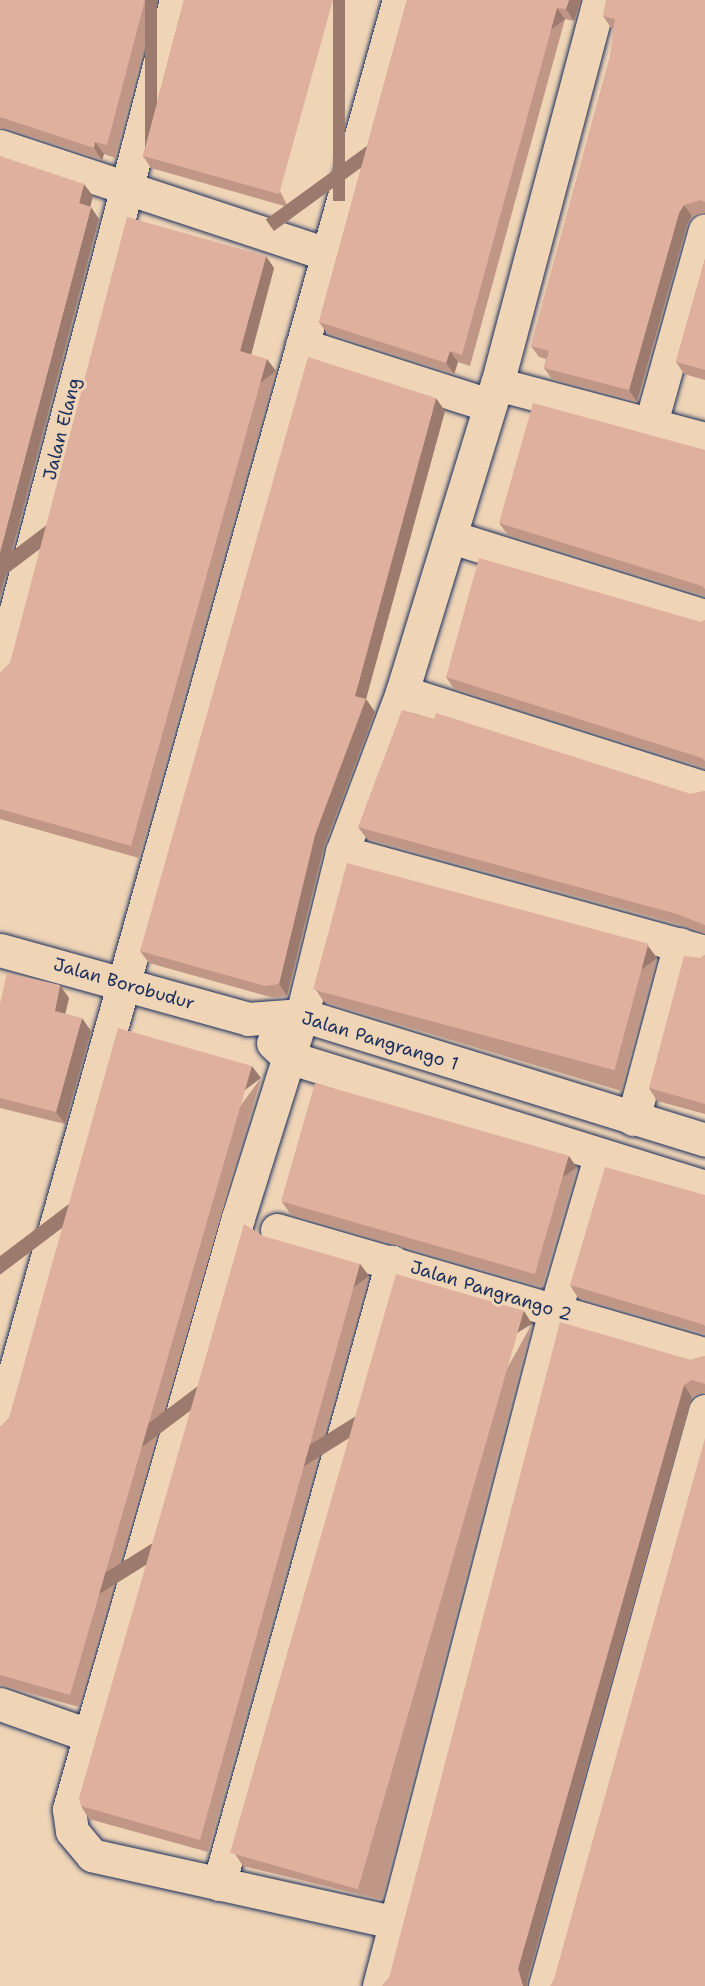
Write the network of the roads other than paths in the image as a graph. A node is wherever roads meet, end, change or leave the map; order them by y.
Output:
1 (176, 0) edge
2 (399, 0) edge
3 (598, 0) edge
4 (0, 146) edge
5 (125, 187) junction
6 (705, 230) edge
7 (326, 254) junction
8 (302, 345) junction
9 (493, 395) junction
10 (651, 423) junction
11 (705, 438) edge
12 (452, 537) junction
13 (705, 616) edge
14 (0, 671) edge
15 (402, 692) junction
16 (705, 788) edge
17 (342, 852) junction
18 (693, 948) edge
19 (0, 950) edge
20 (123, 982) junction
21 (302, 1015) junction
22 (248, 1019) junction
23 (288, 1058) junction
24 (633, 1119) junction
25 (705, 1140) edge
26 (600, 1157) junction
27 (705, 1187) edge
28 (277, 1230) dead end
29 (392, 1262) junction
30 (555, 1311) junction
31 (11, 1337) edge
32 (705, 1354) edge
33 (705, 1411) edge
34 (0, 1425) edge
35 (0, 1704) edge
36 (88, 1735) junction
37 (219, 1884) junction
38 (393, 1923) junction
39 (379, 1986) edge
40 (545, 1986) edge

1 - 5 street, Jalan Elang
2 - 7 street
3 - 9 street
4 - 5 street
5 - 7 street
5 - 14 street, Jalan Elang
6 - 10 street
7 - 8 street
8 - 9 street
8 - 20 street
9 - 10 street
9 - 12 street
10 - 11 street
12 - 13 street
12 - 15 street
15 - 16 street
15 - 17 street
17 - 18 street
17 - 21 street
18 - 24 street
19 - 20 street, Jalan Borobudur
20 - 22 street, Jalan Borobudur
20 - 31 street
21 - 22 street, Jalan Pangrango 1
21 - 23 street
21 - 24 street, Jalan Pangrango 1
22 - 23 street
23 - 26 street
23 - 36 street
24 - 25 street, Jalan Pangrango 1
26 - 27 street
26 - 30 street
28 - 29 street, Jalan Pangrango 2
29 - 30 street, Jalan Pangrango 2
29 - 37 street
30 - 32 street, Jalan Pangrango 2
30 - 38 street
31 - 34 street
33 - 40 street
35 - 36 street
36 - 37 street
37 - 38 street
38 - 39 street

